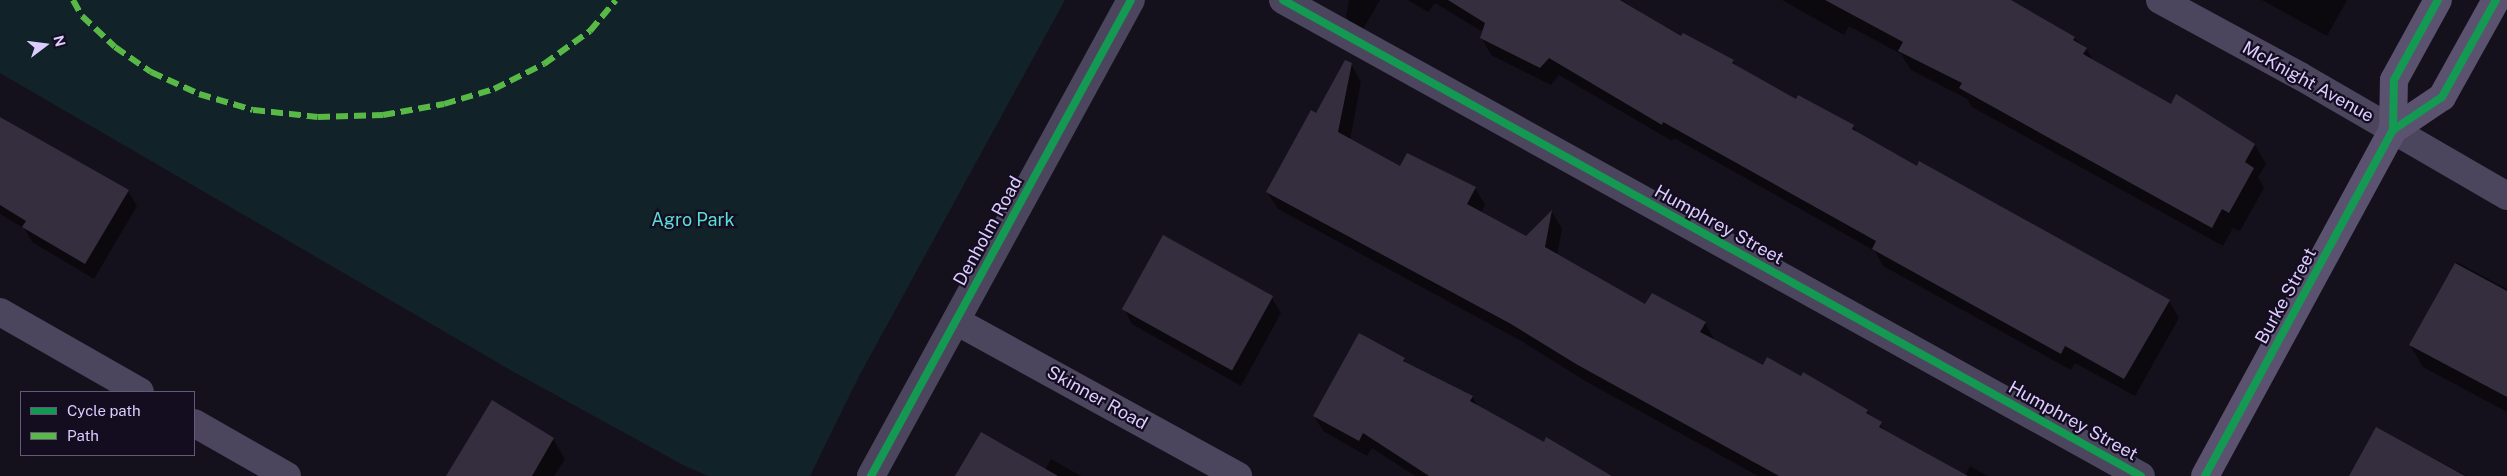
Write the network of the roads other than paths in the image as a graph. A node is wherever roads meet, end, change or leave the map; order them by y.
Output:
1 (1131, 0) edge
2 (1282, 0) edge
3 (2160, 0) edge
4 (2438, 0) edge
5 (2496, 0) edge
6 (2393, 130) junction
7 (2507, 196) edge
8 (0, 312) edge
9 (956, 321) junction
10 (138, 391) edge
11 (195, 424) edge
12 (287, 476) edge
13 (871, 476) edge
14 (1238, 476) edge
15 (2141, 476) edge
16 (2205, 476) edge

1 - 9 street, Denholm Road
2 - 15 street, Humphrey Street
3 - 6 street, McKnight Avenue
4 - 6 street, Burke Street
5 - 6 street, Burke Street
6 - 7 street, McKnight Avenue
6 - 16 street, Burke Street
8 - 10 street
9 - 13 street, Denholm Road
9 - 14 street, Skinner Road
11 - 12 street

